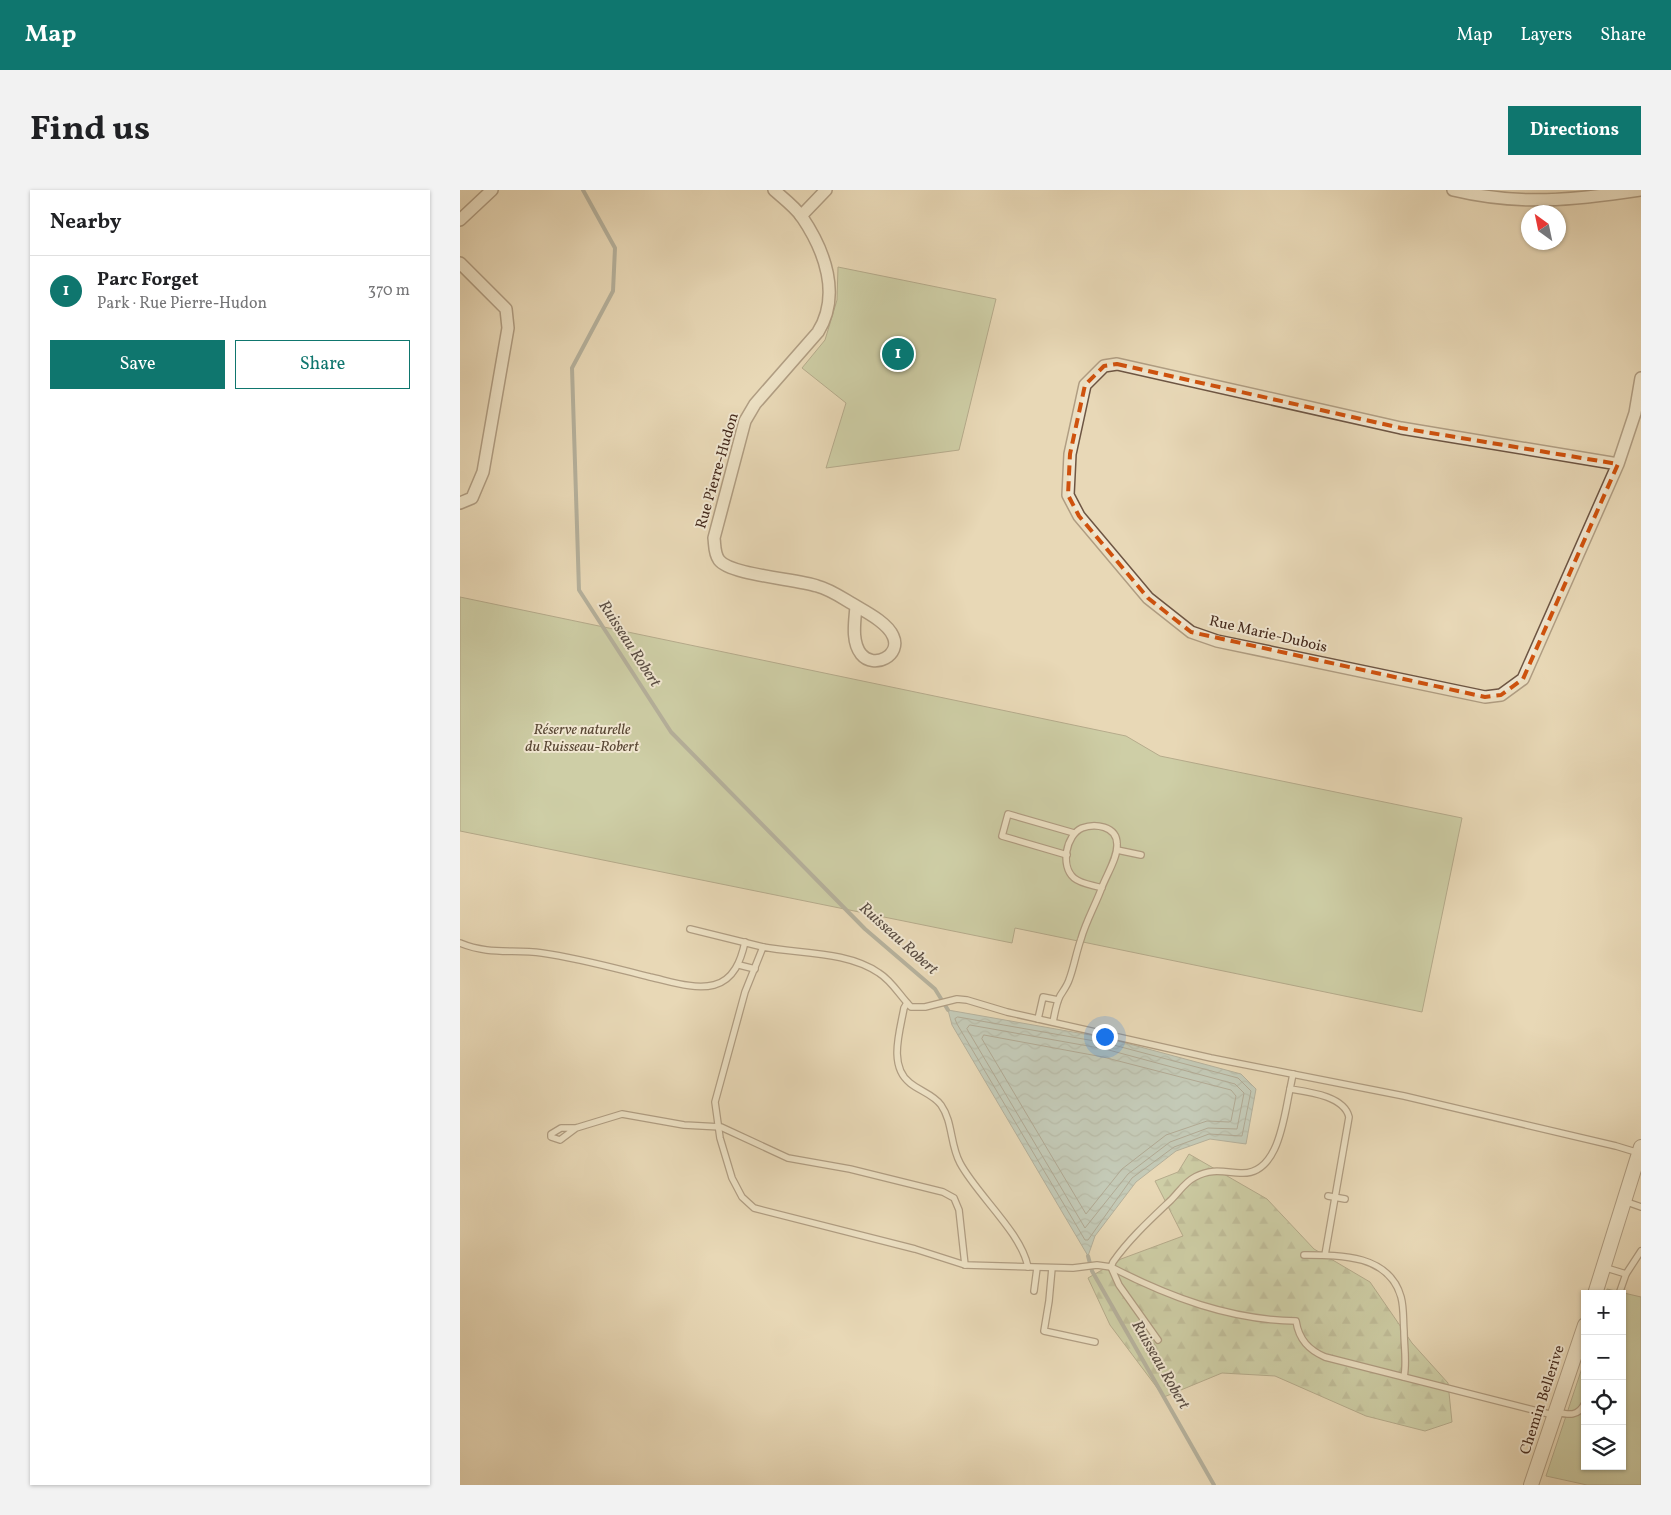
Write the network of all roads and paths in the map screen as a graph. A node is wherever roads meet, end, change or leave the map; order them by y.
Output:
1 (492, 190) edge
2 (774, 190) edge
3 (826, 190) edge
4 (1453, 190) edge
5 (1640, 190) edge
6 (801, 216) junction
7 (460, 220) edge
8 (460, 263) edge
9 (1641, 378) edge
10 (1618, 464) junction
11 (460, 503) edge
12 (856, 606) junction
13 (1074, 833) junction
14 (1117, 850) junction
15 (1067, 855) junction
16 (1141, 855) dead end
17 (1102, 888) junction
18 (690, 929) dead end
19 (745, 942) junction
20 (460, 943) edge
21 (763, 947) junction
22 (739, 965) junction
23 (754, 969) junction
24 (1058, 1000) junction
25 (907, 1003) junction
26 (1038, 1019) junction
27 (1053, 1022) junction
28 (1293, 1074) junction
29 (1290, 1089) junction
30 (718, 1126) junction
31 (576, 1128) dead end
32 (1640, 1151) edge
33 (1328, 1196) dead end
34 (1336, 1197) junction
35 (1345, 1199) dead end
36 (1624, 1201) junction
37 (1641, 1207) edge
38 (1641, 1251) edge
39 (1304, 1255) dead end
40 (1325, 1255) junction
41 (965, 1265) junction
42 (1028, 1267) junction
43 (1111, 1267) junction
44 (1603, 1267) junction
45 (1037, 1268) junction
46 (1052, 1268) junction
47 (1626, 1274) junction
48 (1596, 1290) edge
49 (1620, 1290) edge
50 (1034, 1291) dead end
51 (1582, 1335) edge
52 (1158, 1340) dead end
53 (1095, 1342) dead end
54 (1404, 1377) junction
55 (1581, 1408) edge
56 (1556, 1414) junction
57 (1532, 1485) edge

1 - 7 street
2 - 6 street, Rue Pierre-Hudon
3 - 6 street
4 - 5 street
6 - 12 street, Rue Pierre-Hudon
8 - 11 street
9 - 10 street, Rue Marie-Dubois
10 - 10 street, Rue Marie-Dubois
12 - 12 street, Rue Pierre-Hudon
13 - 14 lane
13 - 15 lane
13 - 15 lane
14 - 16 lane
14 - 17 lane
15 - 17 lane
17 - 24 lane
18 - 19 lane
19 - 21 lane
19 - 22 lane
20 - 22 lane
21 - 23 lane
21 - 25 lane
22 - 23 lane
23 - 30 lane
24 - 26 lane
24 - 27 lane
25 - 26 lane
25 - 42 lane
26 - 27 lane
27 - 28 lane
28 - 29 lane
28 - 32 lane
29 - 34 lane
29 - 43 lane
30 - 31 lane
30 - 41 lane
30 - 41 lane
32 - 36 street
33 - 34 lane
34 - 35 lane
34 - 40 lane
36 - 37 lane
36 - 44 street
38 - 47 lane
39 - 40 lane
40 - 54 lane
41 - 42 lane
42 - 45 lane
43 - 46 lane
43 - 52 lane
43 - 54 lane
44 - 47 lane
44 - 48 street
45 - 46 lane
45 - 50 lane
46 - 53 lane
47 - 49 lane
51 - 56 street, Chemin Bellerive
54 - 56 lane
55 - 56 lane
56 - 57 street, Chemin Bellerive

